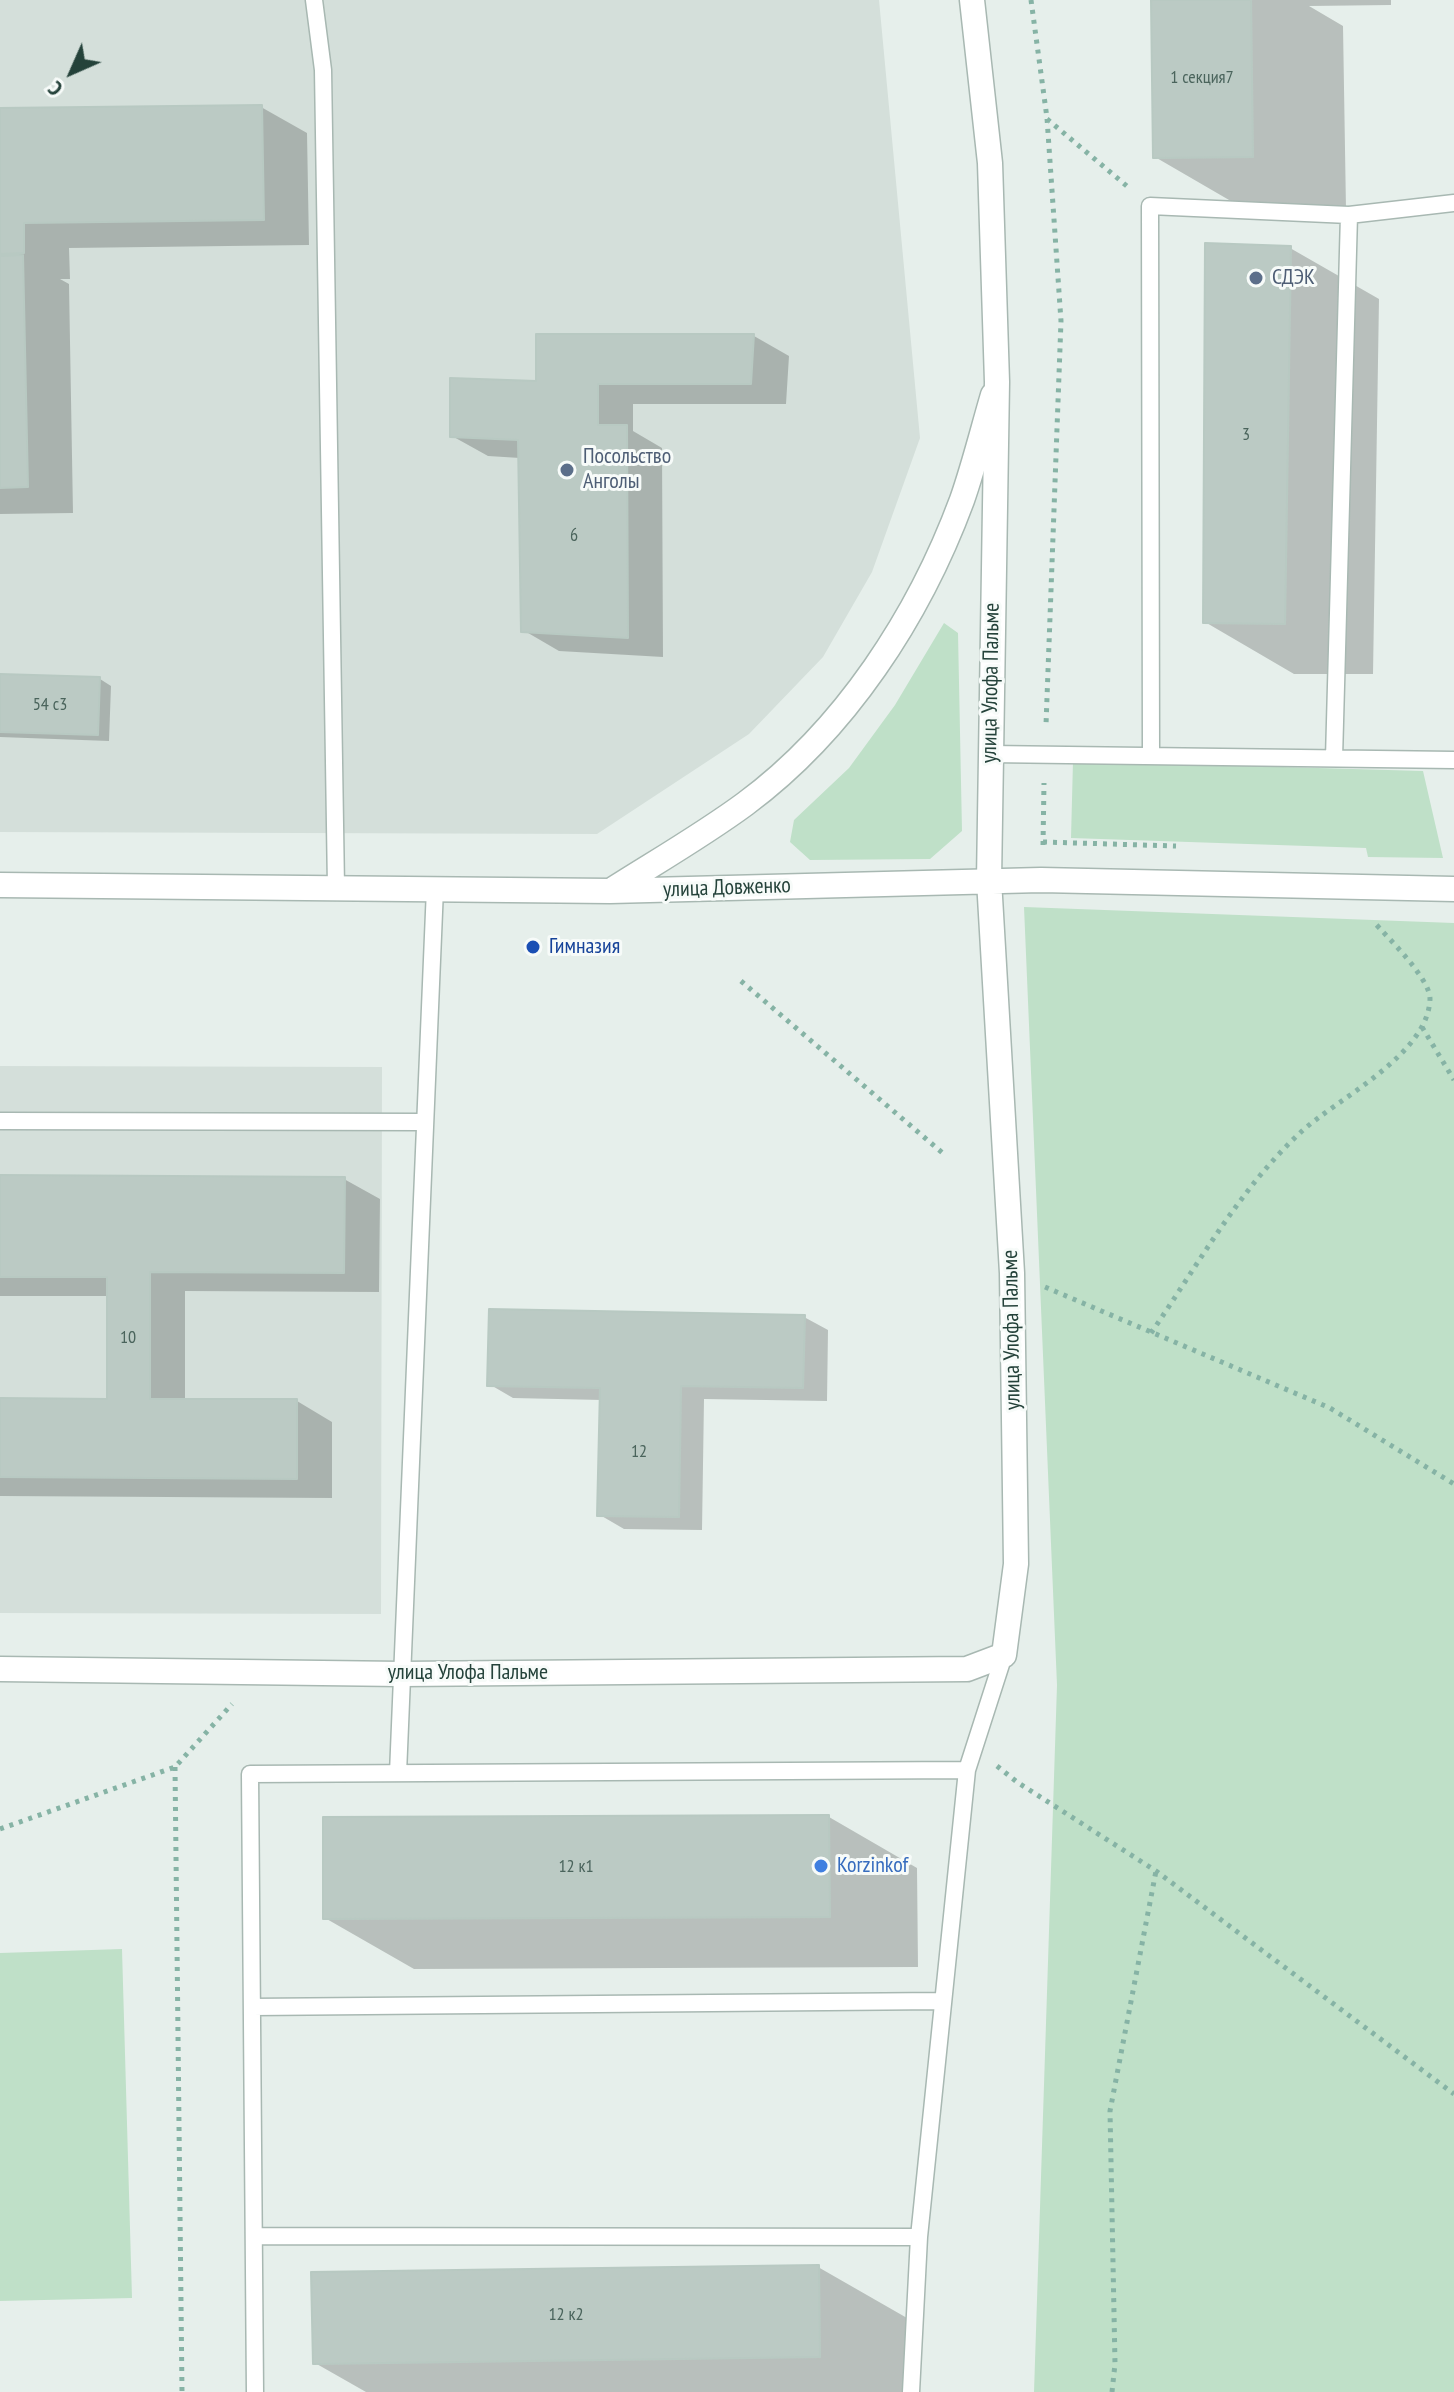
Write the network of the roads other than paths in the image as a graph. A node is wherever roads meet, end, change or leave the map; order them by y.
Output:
1 (314, 0) edge
2 (972, 0) edge
3 (1454, 203) edge
4 (1349, 215) junction
5 (997, 382) junction
6 (990, 754) junction
7 (1151, 755) junction
8 (1334, 758) junction
9 (1454, 760) edge
10 (989, 880) junction
11 (0, 885) edge
12 (336, 887) junction
13 (435, 888) junction
14 (1454, 889) edge
15 (610, 891) junction
16 (0, 1121) edge
17 (425, 1122) junction
18 (1004, 1655) junction
19 (0, 1669) edge
20 (402, 1674) junction
21 (967, 1770) junction
22 (398, 1773) junction
23 (941, 2001) junction
24 (252, 2007) junction
25 (254, 2236) junction
26 (919, 2237) junction
27 (255, 2392) edge
28 (911, 2392) edge

1 - 12 lane
2 - 5 street, улица Улофа Пальме
3 - 4 lane
4 - 7 lane
4 - 8 lane
5 - 6 street, улица Улофа Пальме
5 - 15 street
6 - 7 lane
6 - 10 street, улица Улофа Пальме
7 - 8 lane
8 - 9 lane
10 - 14 street, улица Довженко
10 - 15 street, улица Довженко
10 - 18 street, улица Улофа Пальме
11 - 12 street, улица Довженко
12 - 13 street, улица Довженко
13 - 15 street, улица Довженко
13 - 17 lane
16 - 17 lane
17 - 20 lane
18 - 20 street, улица Улофа Пальме
18 - 21 lane
19 - 20 street, улица Улофа Пальме
20 - 22 lane
21 - 22 lane
21 - 23 lane
22 - 24 lane
23 - 24 lane
23 - 26 lane
24 - 25 lane
25 - 26 lane
25 - 27 lane
26 - 28 lane

